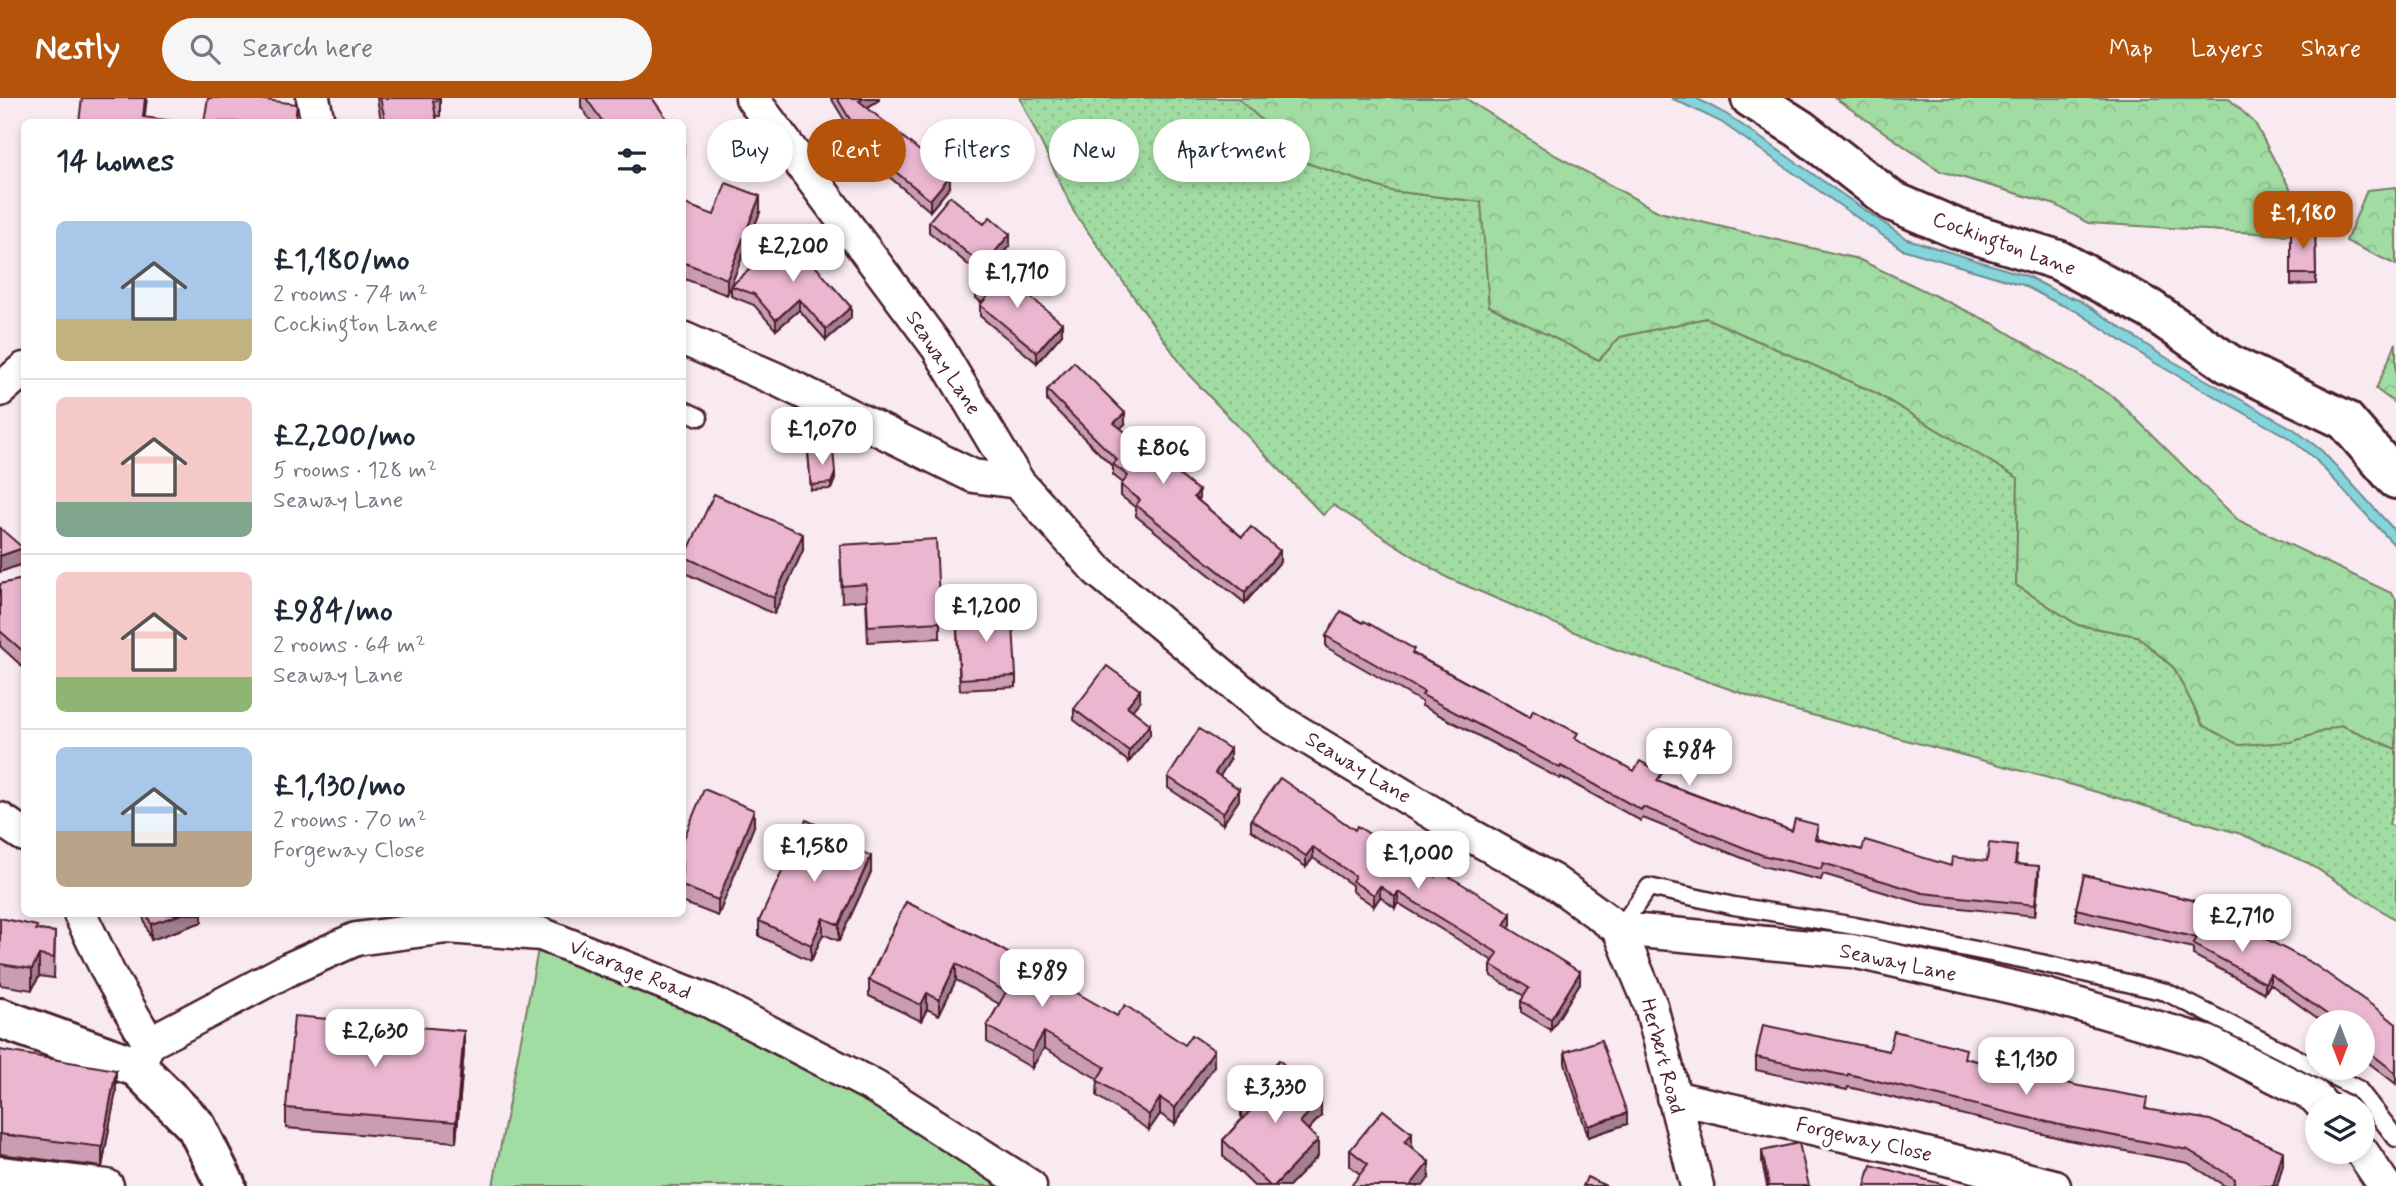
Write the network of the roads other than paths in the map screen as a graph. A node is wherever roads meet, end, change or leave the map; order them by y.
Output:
1 (313, 98) edge
2 (752, 98) edge
3 (1751, 98) edge
4 (317, 119) edge
5 (686, 340) edge
6 (21, 372) edge
7 (0, 390) edge
8 (686, 411) edge
9 (699, 417) dead end
10 (2396, 479) edge
11 (1018, 482) junction
12 (0, 819) edge
13 (21, 833) edge
14 (81, 917) edge
15 (446, 920) edge
16 (1619, 929) junction
17 (0, 1018) edge
18 (143, 1055) junction
19 (2310, 1094) edge
20 (1673, 1097) junction
21 (2396, 1138) edge
22 (2370, 1164) edge
23 (0, 1173) edge
24 (107, 1186) edge
25 (226, 1186) edge
26 (1030, 1186) edge
27 (1697, 1186) edge
28 (2054, 1186) edge
29 (2385, 1186) edge

1 - 4 street
2 - 11 street, Seaway Lane
3 - 10 street, Cockington Lane
5 - 11 street
6 - 7 street
8 - 9 lane
11 - 16 street, Seaway Lane
12 - 13 street
14 - 18 street
15 - 18 street, Vicarage Road
15 - 26 street, Vicarage Road
16 - 19 street, Seaway Lane
16 - 20 street, Herbert Road
16 - 21 lane
17 - 18 street
18 - 25 street
20 - 27 street, Herbert Road
20 - 28 street, Forgeway Close
22 - 29 street
23 - 24 street

